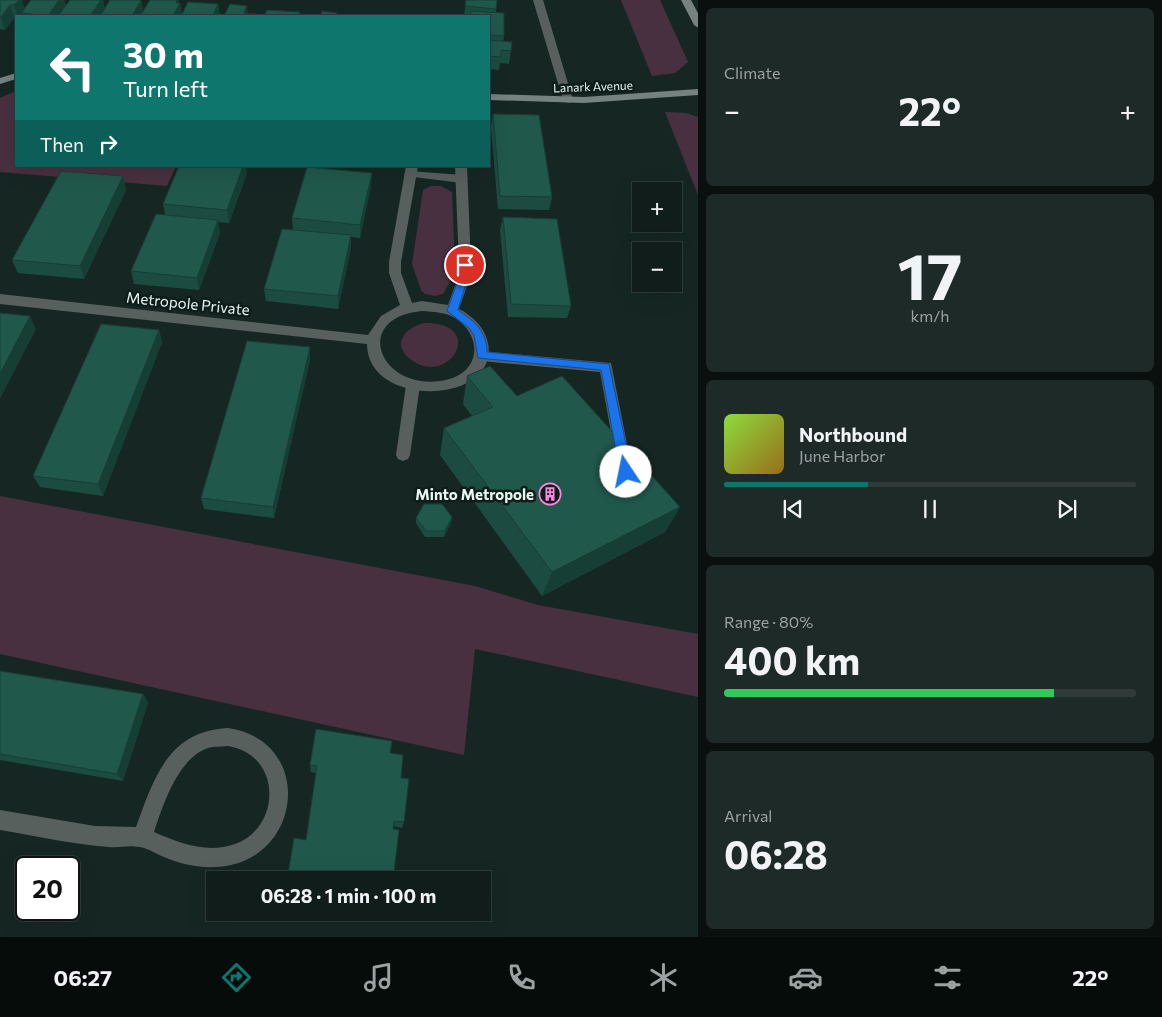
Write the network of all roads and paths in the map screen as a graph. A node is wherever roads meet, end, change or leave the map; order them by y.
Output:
1 (538, 0) edge
2 (686, 0) edge
3 (698, 25) edge
4 (15, 76) edge
5 (0, 81) edge
6 (698, 92) edge
7 (490, 98) edge
8 (568, 100) junction
9 (411, 170) edge
10 (461, 173) edge
11 (0, 299) edge
12 (407, 308) junction
13 (452, 311) junction
14 (372, 340) junction
15 (481, 356) junction
16 (413, 385) junction
17 (403, 456) dead end
18 (626, 472) edge
19 (0, 820) edge
20 (142, 838) junction

1 - 8 street
2 - 3 street
4 - 5 street
6 - 8 street, Lanark Avenue
7 - 8 street, Lanark Avenue
9 - 10 street
9 - 12 street
10 - 13 street
11 - 14 street, Metropole Private
12 - 13 street
12 - 14 street
13 - 15 street
14 - 16 street
15 - 16 street
15 - 18 street
16 - 17 street
19 - 20 street
20 - 20 street

